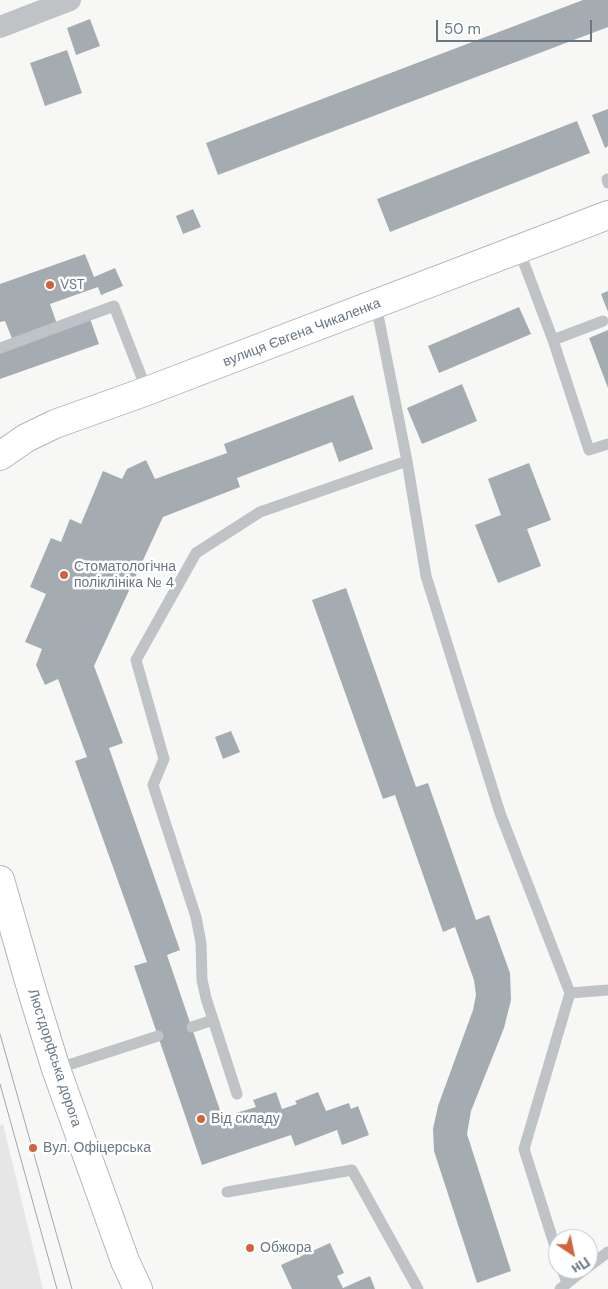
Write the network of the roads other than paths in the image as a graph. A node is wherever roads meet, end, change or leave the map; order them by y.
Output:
1 (70, 0) edge
2 (0, 27) edge
3 (608, 215) edge
4 (519, 250) junction
5 (376, 305) junction
6 (603, 320) dead end
7 (553, 340) junction
8 (0, 348) edge
9 (148, 391) junction
10 (608, 444) edge
11 (0, 456) edge
12 (406, 461) junction
13 (0, 880) edge
14 (608, 990) edge
15 (570, 993) junction
16 (213, 1020) junction
17 (192, 1027) dead end
18 (158, 1036) dead end
19 (56, 1069) junction
20 (237, 1094) dead end
21 (227, 1192) dead end
22 (549, 1229) edge
23 (608, 1252) edge
24 (598, 1260) edge
25 (138, 1289) edge
26 (418, 1289) edge

1 - 2 street
3 - 4 main road, вулиця Євгена Чикаленка
4 - 5 main road, вулиця Євгена Чикаленка
4 - 7 lane
5 - 9 main road, вулиця Євгена Чикаленка
5 - 12 lane
6 - 7 lane
7 - 10 lane
8 - 9 lane
9 - 11 main road, вулиця Євгена Чикаленка
12 - 15 lane
12 - 16 lane
13 - 19 main road, Люстдорфська дорога
14 - 15 lane
15 - 22 lane
16 - 17 lane
16 - 20 lane
18 - 19 lane
19 - 25 main road, Люстдорфська дорога
21 - 26 lane
23 - 24 lane

